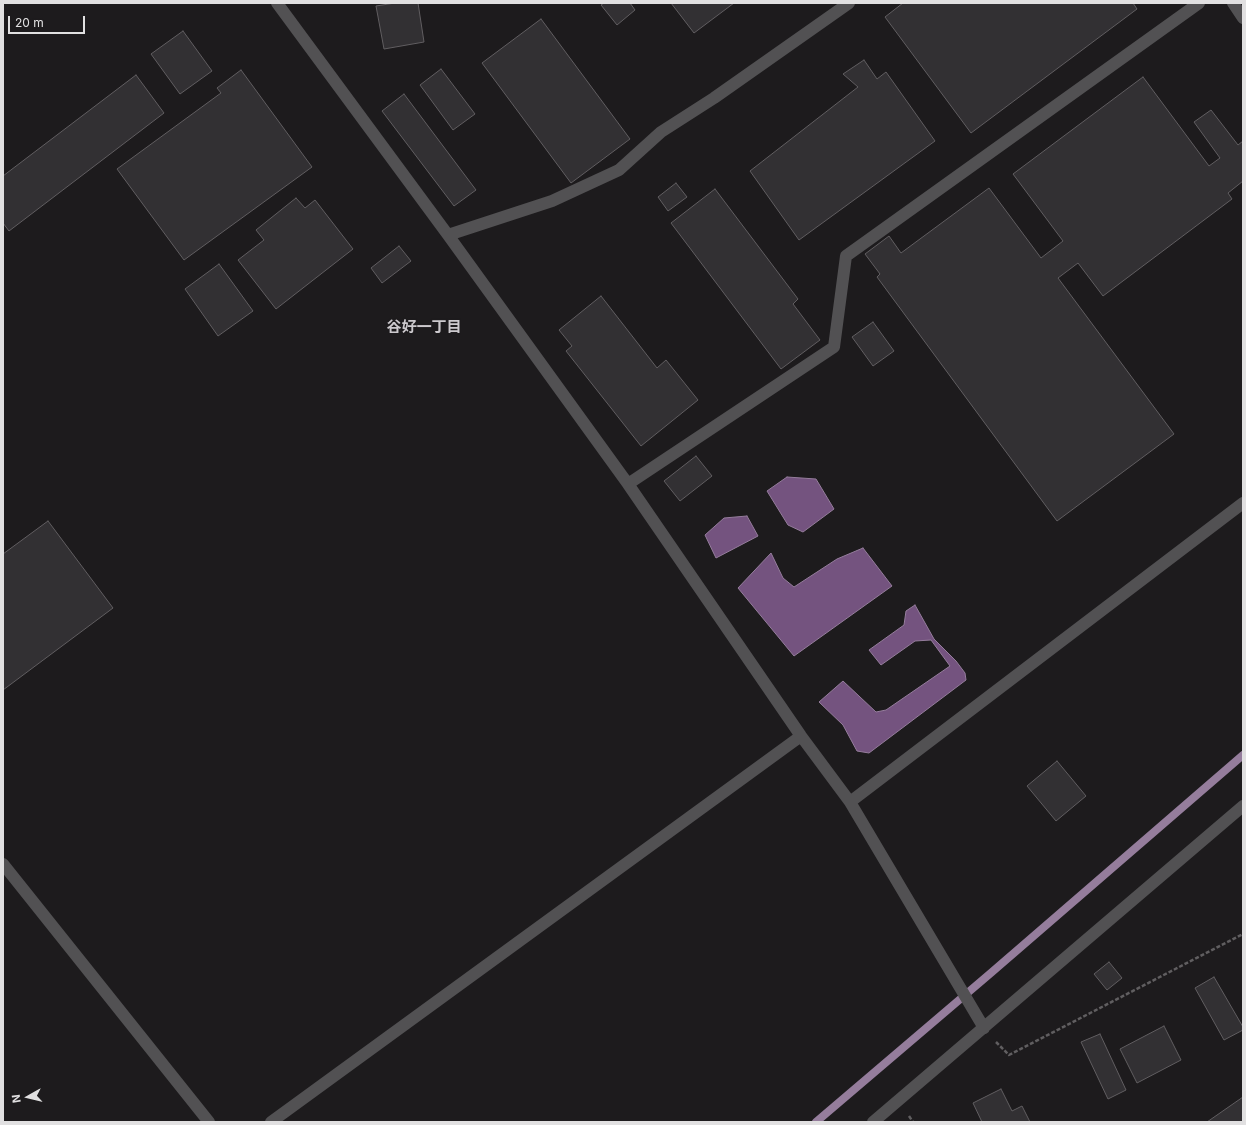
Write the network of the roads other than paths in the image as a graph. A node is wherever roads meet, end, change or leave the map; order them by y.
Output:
1 (277, 3) edge
2 (849, 3) edge
3 (1199, 3) edge
4 (1233, 3) edge
5 (1243, 18) edge
6 (448, 235) junction
7 (628, 484) junction
8 (1243, 503) edge
9 (801, 736) junction
10 (850, 802) junction
11 (1243, 806) edge
12 (3, 864) edge
13 (984, 1028) junction
14 (209, 1122) edge
15 (271, 1122) edge
16 (874, 1122) edge

1 - 6 street
2 - 6 street
3 - 7 street
4 - 5 street
6 - 7 street
7 - 9 street
8 - 10 street
9 - 10 street
9 - 15 street
10 - 13 street
11 - 13 street
12 - 14 street
13 - 16 street

